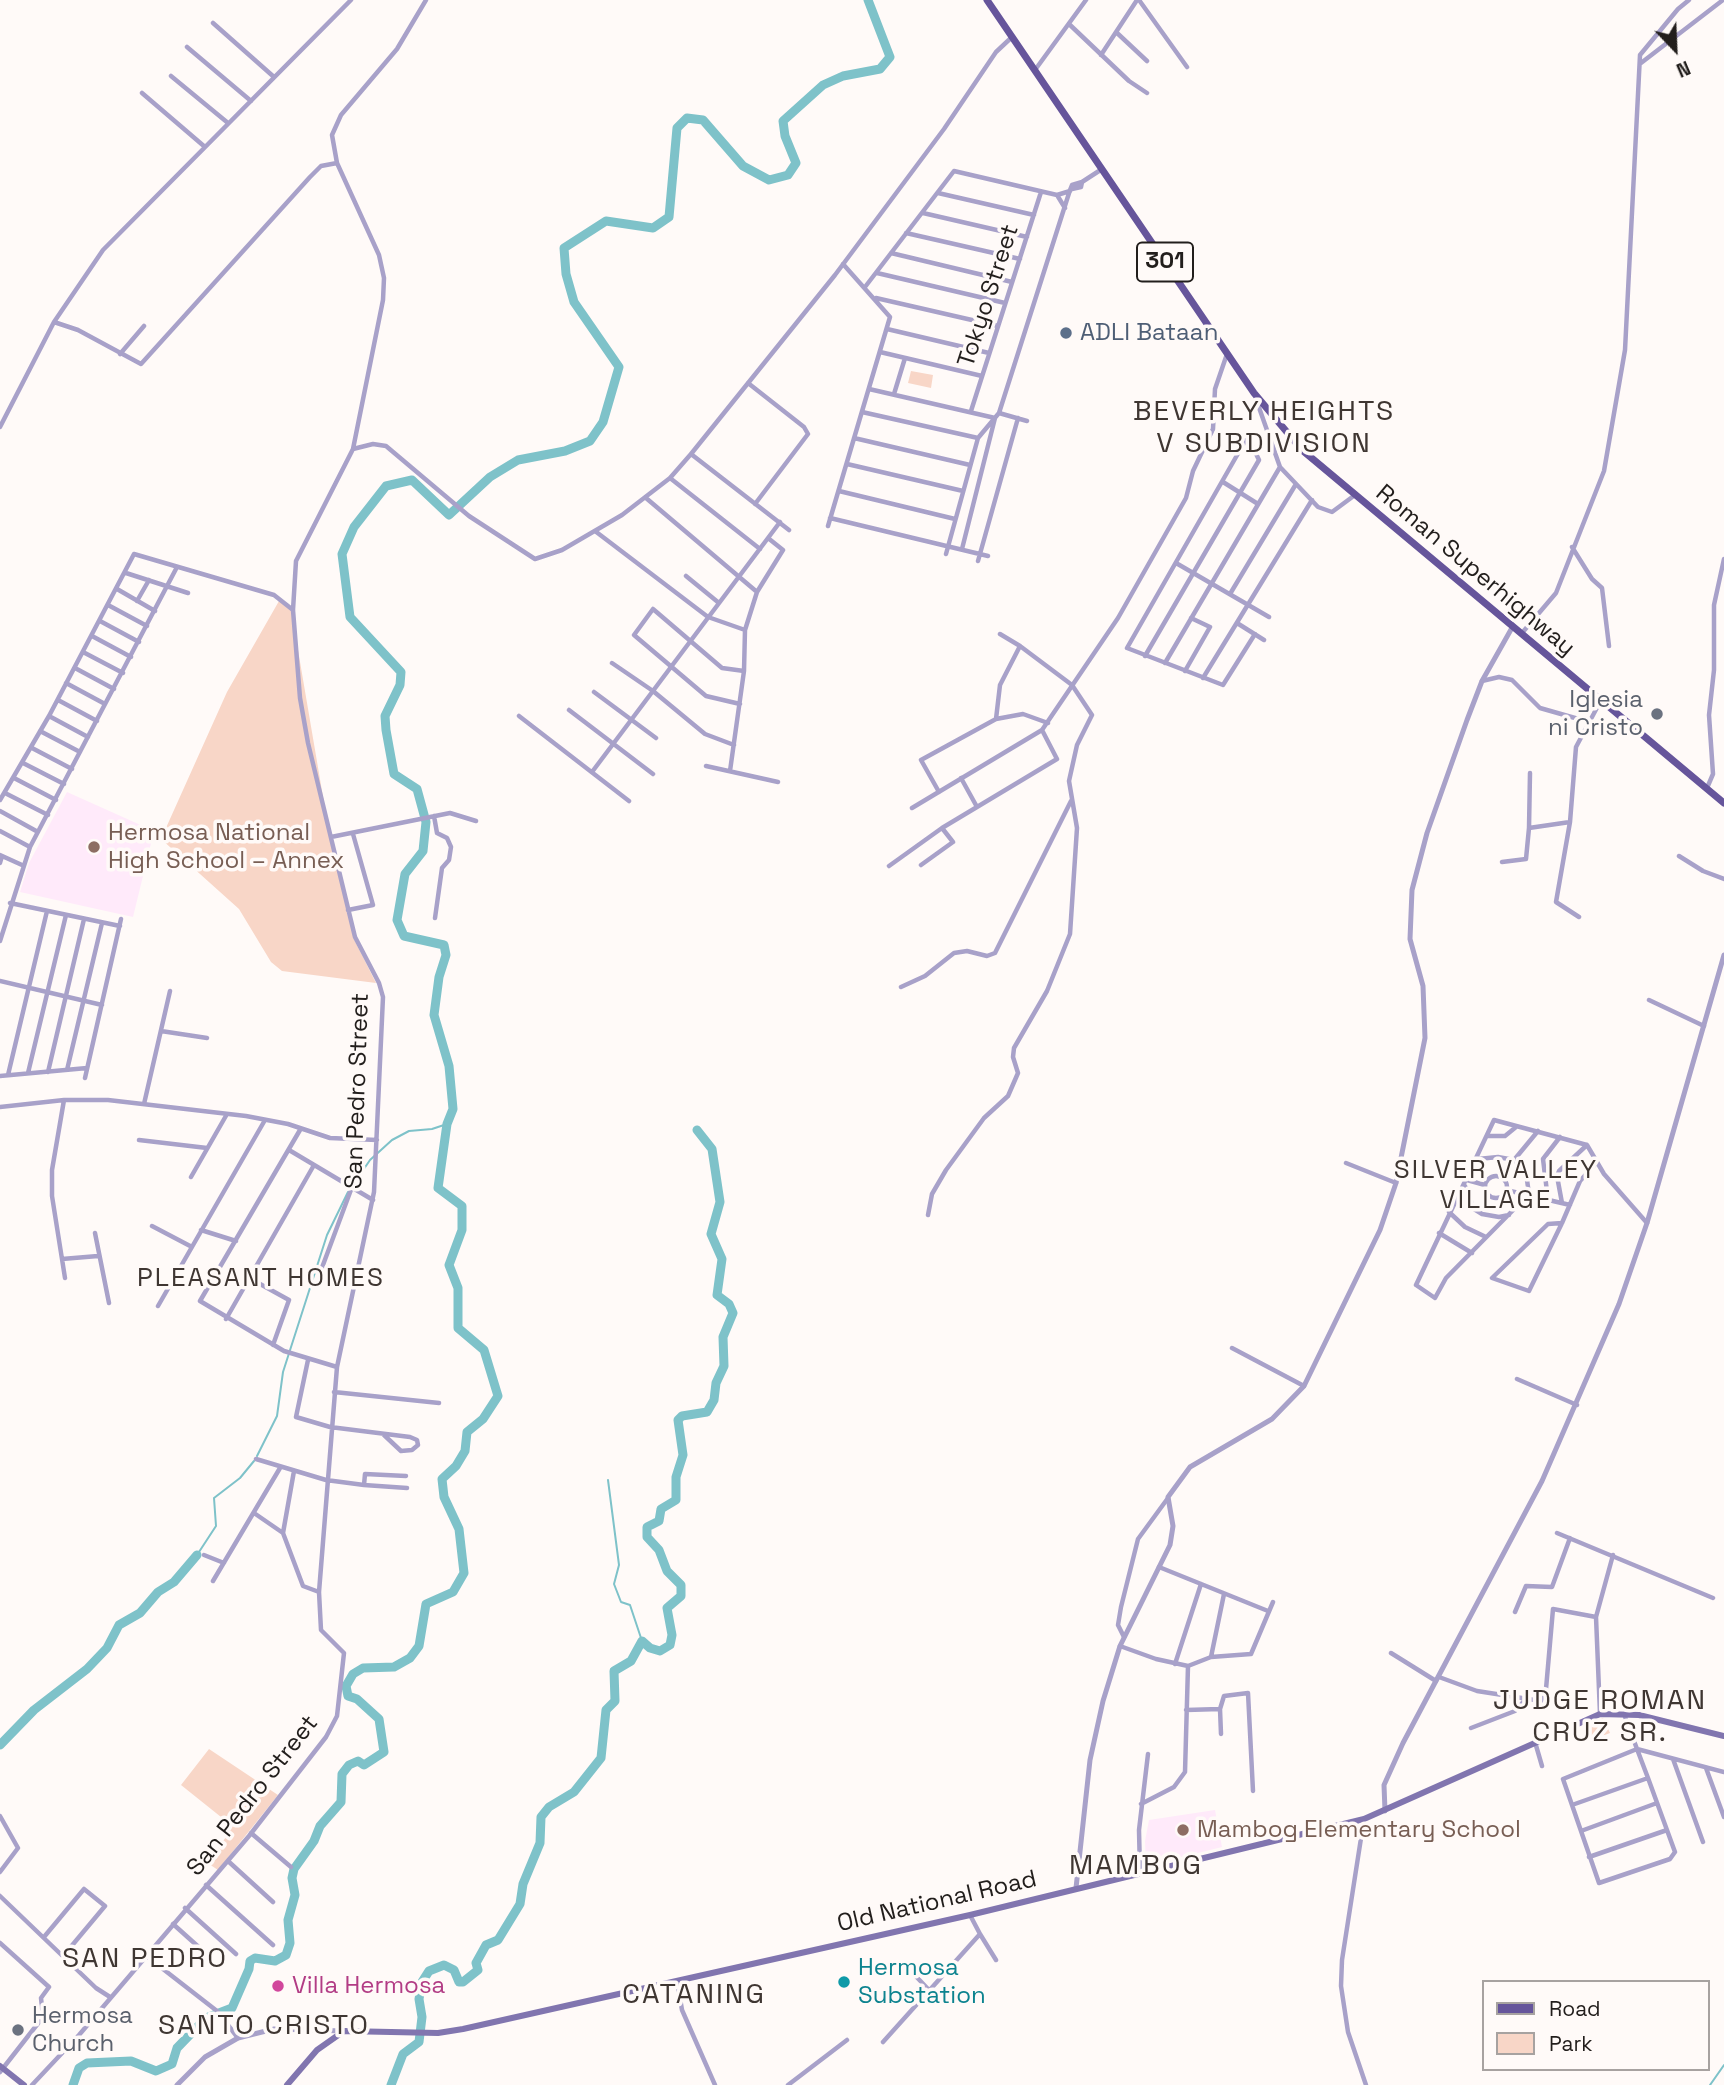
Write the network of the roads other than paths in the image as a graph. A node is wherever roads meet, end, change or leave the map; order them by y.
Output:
1 (351, 0) edge
2 (426, 0) edge
3 (987, 0) edge
4 (1086, 0) edge
5 (1138, 0) edge
6 (1689, 0) edge
7 (1723, 0) edge
8 (213, 23) dead end
9 (1069, 24) junction
10 (1116, 32) junction
11 (1012, 37) junction
12 (187, 47) dead end
13 (1101, 55) junction
14 (1147, 61) dead end
15 (1641, 63) junction
16 (1186, 67) dead end
17 (1035, 71) junction
18 (171, 76) dead end
19 (274, 77) junction
20 (142, 93) dead end
21 (1147, 93) dead end
22 (251, 101) junction
23 (228, 123) junction
24 (205, 147) junction
25 (337, 163) junction
26 (1102, 169) junction
27 (1071, 190) junction
28 (1041, 191) junction
29 (938, 193) junction
30 (1057, 195) junction
31 (1065, 208) junction
32 (923, 213) junction
33 (1034, 215) junction
34 (906, 233) junction
35 (1027, 237) junction
36 (891, 253) junction
37 (1020, 259) junction
38 (843, 264) junction
39 (876, 273) junction
40 (1012, 282) junction
41 (866, 287) junction
42 (873, 298) junction
43 (1005, 303) junction
44 (54, 322) junction
45 (144, 326) dead end
46 (998, 326) junction
47 (887, 329) junction
48 (880, 352) junction
49 (989, 353) junction
50 (120, 354) junction
51 (1227, 354) junction
52 (905, 358) junction
53 (982, 376) junction
54 (748, 383) junction
55 (869, 389) junction
56 (1254, 393) junction
57 (894, 394) junction
58 (971, 411) junction
59 (862, 412) junction
60 (997, 416) junction
61 (1018, 418) junction
62 (1027, 421) dead end
63 (0, 427) edge
64 (854, 438) junction
65 (978, 438) junction
66 (353, 449) junction
67 (691, 454) junction
68 (847, 464) junction
69 (970, 465) junction
70 (1280, 467) junction
71 (670, 478) junction
72 (1223, 482) junction
73 (1296, 484) junction
74 (839, 491) junction
75 (963, 491) junction
76 (1240, 493) junction
77 (1354, 495) junction
78 (646, 498) junction
79 (1311, 500) junction
80 (755, 504) junction
81 (1258, 504) junction
82 (831, 518) junction
83 (955, 519) junction
84 (780, 523) junction
85 (828, 526) dead end
86 (789, 530) dead end
87 (595, 531) junction
88 (768, 538) junction
89 (948, 545) junction
90 (1572, 547) junction
91 (760, 549) junction
92 (962, 549) junction
93 (946, 554) dead end
94 (980, 554) junction
95 (988, 556) dead end
96 (1724, 559) edge
97 (978, 561) dead end
98 (1176, 563) junction
99 (177, 567) junction
100 (126, 573) junction
101 (1194, 573) junction
102 (740, 575) junction
103 (686, 576) dead end
104 (149, 580) junction
105 (1212, 583) junction
106 (169, 586) junction
107 (117, 589) junction
108 (757, 592) junction
109 (188, 593) dead end
110 (1230, 594) junction
111 (138, 601) junction
112 (719, 603) junction
113 (1248, 604) junction
114 (108, 605) junction
115 (293, 610) junction
116 (155, 611) junction
117 (708, 617) junction
118 (1269, 617) dead end
119 (1191, 618) junction
120 (100, 621) junction
121 (1237, 623) junction
122 (147, 626) junction
123 (1513, 626) junction
124 (745, 630) junction
125 (1522, 633) junction
126 (1000, 634) dead end
127 (1255, 634) junction
128 (92, 636) junction
129 (692, 640) junction
130 (1264, 640) dead end
131 (139, 642) junction
132 (1020, 646) junction
133 (1609, 646) dead end
134 (83, 652) junction
135 (1145, 656) junction
136 (131, 657) junction
137 (612, 663) dead end
138 (1165, 663) junction
139 (672, 666) junction
140 (75, 668) junction
141 (744, 671) junction
142 (1185, 671) junction
143 (123, 673) junction
144 (1203, 678) junction
145 (1482, 681) junction
146 (66, 683) junction
147 (1072, 685) junction
148 (114, 689) junction
149 (653, 691) junction
150 (594, 692) dead end
151 (58, 700) junction
152 (1600, 702) junction
153 (740, 704) junction
154 (105, 705) junction
155 (569, 710) dead end
156 (49, 716) junction
157 (519, 716) dead end
158 (631, 719) junction
159 (996, 719) junction
160 (97, 721) junction
161 (1589, 722) junction
162 (1048, 723) junction
163 (1042, 730) junction
164 (40, 731) junction
165 (88, 737) junction
166 (656, 738) dead end
167 (613, 744) junction
168 (734, 745) junction
169 (32, 748) junction
170 (80, 752) junction
171 (23, 763) junction
172 (706, 766) dead end
173 (72, 769) junction
174 (730, 771) junction
175 (592, 772) junction
176 (1530, 773) dead end
177 (653, 774) dead end
178 (14, 778) junction
179 (961, 778) junction
180 (778, 782) dead end
181 (64, 785) junction
182 (1707, 788) junction
183 (939, 792) junction
184 (5, 793) junction
185 (0, 800) edge
186 (56, 800) junction
187 (1071, 800) junction
188 (629, 801) dead end
189 (1724, 803) edge
190 (977, 807) junction
191 (912, 808) dead end
192 (0, 811) edge
193 (48, 815) junction
194 (434, 816) junction
195 (476, 821) dead end
196 (1570, 822) junction
197 (942, 828) junction
198 (1529, 828) junction
199 (0, 831) edge
200 (38, 832) junction
201 (353, 834) junction
202 (331, 837) junction
203 (30, 847) junction
204 (1, 856) edge
205 (1679, 856) dead end
206 (1502, 862) dead end
207 (0, 863) edge
208 (22, 865) junction
209 (921, 865) dead end
210 (890, 866) dead end
211 (1724, 878) edge
212 (10, 903) junction
213 (348, 910) junction
214 (47, 911) junction
215 (66, 915) junction
216 (1578, 917) dead end
217 (435, 918) dead end
218 (84, 919) junction
219 (121, 919) dead end
220 (102, 923) junction
221 (120, 926) junction
222 (0, 941) edge
223 (1724, 955) edge
224 (0, 981) edge
225 (29, 988) junction
226 (901, 988) dead end
227 (170, 991) dead end
228 (48, 993) junction
229 (66, 997) junction
230 (1649, 1000) dead end
231 (83, 1001) junction
232 (102, 1005) junction
233 (1704, 1026) junction
234 (161, 1031) junction
235 (207, 1038) dead end
236 (87, 1068) junction
237 (67, 1070) junction
238 (48, 1072) junction
239 (28, 1073) junction
240 (8, 1075) junction
241 (0, 1076) edge
242 (85, 1078) dead end
243 (64, 1100) junction
244 (144, 1104) junction
245 (0, 1107) edge
246 (227, 1114) junction
247 (265, 1120) junction
248 (1516, 1126) junction
249 (300, 1130) junction
250 (1538, 1131) junction
251 (1486, 1136) junction
252 (1560, 1137) junction
253 (139, 1140) dead end
254 (377, 1140) junction
255 (1587, 1145) junction
256 (207, 1149) junction
257 (289, 1150) junction
258 (1478, 1159) junction
259 (1514, 1160) junction
260 (1597, 1162) junction
261 (1346, 1163) dead end
262 (314, 1165) junction
263 (191, 1177) dead end
264 (1466, 1182) junction
265 (1396, 1183) junction
266 (1485, 1185) junction
267 (352, 1187) junction
268 (1506, 1190) junction
269 (1529, 1195) junction
270 (1548, 1199) junction
271 (373, 1200) junction
272 (1562, 1203) junction
273 (1570, 1205) junction
274 (1449, 1212) junction
275 (1510, 1214) junction
276 (928, 1215) dead end
277 (1562, 1223) junction
278 (1647, 1223) junction
279 (152, 1226) dead end
280 (201, 1230) junction
281 (95, 1233) dead end
282 (1439, 1233) junction
283 (1486, 1237) junction
284 (236, 1241) junction
285 (192, 1247) junction
286 (1472, 1252) junction
287 (98, 1256) junction
288 (62, 1259) junction
289 (320, 1273) dead end
290 (65, 1278) dead end
291 (251, 1279) junction
292 (108, 1303) dead end
293 (158, 1306) dead end
294 (226, 1319) junction
295 (273, 1345) junction
296 (1232, 1348) dead end
297 (308, 1360) junction
298 (337, 1367) junction
299 (1517, 1379) dead end
300 (1304, 1386) junction
301 (334, 1392) junction
302 (439, 1402) dead end
303 (1577, 1405) junction
304 (330, 1426) junction
305 (384, 1435) junction
306 (256, 1459) dead end
307 (280, 1468) junction
308 (294, 1471) junction
309 (406, 1476) dead end
310 (326, 1480) junction
311 (363, 1485) junction
312 (407, 1488) dead end
313 (1168, 1497) junction
314 (254, 1513) junction
315 (1557, 1533) dead end
316 (283, 1534) junction
317 (1570, 1538) junction
318 (204, 1555) dead end
319 (1613, 1555) junction
320 (224, 1563) junction
321 (1159, 1567) junction
322 (213, 1581) dead end
323 (1201, 1584) junction
324 (318, 1592) junction
325 (1224, 1594) junction
326 (1713, 1598) dead end
327 (1273, 1602) dead end
328 (1268, 1611) junction
329 (1515, 1612) dead end
330 (1596, 1617) junction
331 (1124, 1637) junction
332 (1120, 1646) junction
333 (1391, 1653) dead end
334 (1211, 1657) junction
335 (1175, 1664) junction
336 (1188, 1666) junction
337 (1437, 1679) junction
338 (1525, 1700) junction
339 (1220, 1709) junction
340 (1186, 1710) junction
341 (1623, 1712) junction
342 (1600, 1714) junction
343 (1471, 1728) dead end
344 (1221, 1734) dead end
345 (1724, 1736) edge
346 (1535, 1742) junction
347 (1637, 1749) junction
348 (1148, 1754) dead end
349 (1673, 1759) junction
350 (1542, 1766) dead end
351 (1706, 1767) junction
352 (1724, 1772) edge
353 (1648, 1778) junction
354 (1253, 1791) dead end
355 (1657, 1803) junction
356 (1142, 1804) junction
357 (1572, 1805) junction
358 (1385, 1811) junction
359 (0, 1816) edge
360 (1724, 1817) edge
361 (1364, 1819) junction
362 (1667, 1830) junction
363 (1581, 1831) junction
364 (251, 1833) junction
365 (1703, 1842) dead end
366 (1589, 1857) junction
367 (228, 1861) junction
368 (291, 1867) dead end
369 (0, 1872) edge
370 (1140, 1872) junction
371 (206, 1885) junction
372 (1076, 1888) junction
373 (0, 1896) edge
374 (273, 1902) dead end
375 (185, 1908) junction
376 (970, 1915) junction
377 (173, 1924) junction
378 (980, 1934) junction
379 (44, 1937) junction
380 (0, 1943) edge
381 (273, 1945) dead end
382 (202, 1950) dead end
383 (236, 1954) dead end
384 (64, 1955) junction
385 (145, 1955) junction
386 (996, 1960) dead end
387 (908, 1968) dead end
388 (677, 1981) junction
389 (928, 1989) junction
390 (110, 1997) junction
391 (344, 2031) junction
392 (238, 2038) junction
393 (847, 2040) dead end
394 (883, 2042) dead end
395 (1, 2069) edge
396 (24, 2085) edge
397 (32, 2085) edge
398 (177, 2085) edge
399 (287, 2085) edge
400 (715, 2085) edge
401 (788, 2085) edge
402 (1366, 2085) edge

1 - 19 street
2 - 25 street, San Pedro Street
3 - 11 main road, Roman Superhighway / 301
4 - 9 street
5 - 10 street
5 - 16 street
6 - 15 street
7 - 15 street
8 - 19 street
9 - 13 street
9 - 17 street
10 - 13 street
10 - 14 street
11 - 17 main road, Roman Superhighway / 301
11 - 38 street
12 - 22 street
13 - 21 street
15 - 90 street
17 - 26 main road, Roman Superhighway / 301
18 - 23 street
19 - 22 street
20 - 24 street
22 - 23 street
23 - 24 street
24 - 44 street
25 - 50 street
25 - 66 street, San Pedro Street
26 - 27 street
26 - 51 main road, Roman Superhighway / 301
27 - 30 street
27 - 31 street
28 - 29 street
28 - 30 street
28 - 33 street, Tokyo Street
29 - 32 street
29 - 33 street
30 - 31 street
31 - 60 street
32 - 34 street
32 - 35 street
33 - 35 street, Tokyo Street
34 - 36 street
34 - 37 street
35 - 37 street, Tokyo Street
36 - 39 street
36 - 40 street
37 - 40 street, Tokyo Street
38 - 41 street
38 - 54 street
39 - 41 street
39 - 43 street
40 - 43 street, Tokyo Street
41 - 42 street
42 - 46 street
42 - 47 street
43 - 46 street, Tokyo Street
44 - 50 street
44 - 63 street
45 - 50 street
46 - 49 street, Tokyo Street
47 - 48 street
47 - 49 street
48 - 52 street
48 - 55 street
49 - 53 street, Tokyo Street
51 - 56 main road, Roman Superhighway / 301
51 - 147 street
52 - 53 street
52 - 57 street
53 - 58 street, Tokyo Street
54 - 67 street
54 - 80 street
55 - 57 street
55 - 59 street
56 - 70 street
56 - 77 main road, Roman Superhighway / 301
57 - 58 street
58 - 60 street
59 - 64 street
59 - 65 street
60 - 61 street
60 - 65 street
60 - 92 street
61 - 62 street
61 - 94 street
64 - 68 street
64 - 69 street
65 - 69 street
66 - 87 street
66 - 115 street, San Pedro Street
67 - 71 street
67 - 80 street
68 - 74 street
68 - 75 street
69 - 75 street
70 - 73 street
70 - 81 street
71 - 78 street
71 - 91 street
72 - 76 street
72 - 76 street
72 - 98 street
73 - 79 street
73 - 110 street
74 - 82 street
74 - 83 street
75 - 83 street
76 - 81 street
76 - 101 street
77 - 79 street
77 - 123 main road, Roman Superhighway / 301
78 - 87 street
78 - 102 street
79 - 113 street
80 - 84 street
81 - 105 street
82 - 85 street
82 - 89 street
83 - 89 street
84 - 86 street
84 - 88 street
87 - 117 street
88 - 91 street
88 - 108 street
89 - 92 street
89 - 93 street
90 - 125 street
90 - 133 street
91 - 102 street
92 - 94 street
94 - 95 street
94 - 97 street
96 - 182 street
98 - 101 street
98 - 135 street
99 - 100 street
99 - 106 street
99 - 115 street
100 - 104 street
100 - 107 street
101 - 105 street
101 - 135 street
102 - 108 street
102 - 112 street
103 - 112 street
104 - 106 street
104 - 111 street
105 - 110 street
105 - 119 street
106 - 109 street
106 - 116 street
107 - 111 street
107 - 114 street
108 - 124 street
110 - 113 street
111 - 116 street
112 - 117 street
113 - 118 street
113 - 121 street
114 - 120 street
114 - 122 street
115 - 202 street, San Pedro Street
116 - 122 street
117 - 124 street
117 - 129 street
119 - 138 street
119 - 142 street
120 - 128 street
120 - 131 street
121 - 127 street
121 - 144 street
122 - 131 street
123 - 125 main road, Roman Superhighway / 301
123 - 145 street
124 - 141 street
125 - 152 main road, Roman Superhighway / 301
126 - 132 street
127 - 130 street
127 - 144 street
128 - 134 street
128 - 136 street
129 - 139 street
129 - 139 street
129 - 141 street
131 - 136 street
132 - 147 street
132 - 159 street
134 - 140 street
134 - 143 street
135 - 138 street
136 - 143 street
137 - 149 street
138 - 142 street
139 - 149 street
139 - 153 street
140 - 146 street
140 - 148 street
141 - 153 street
142 - 144 street
143 - 148 street
145 - 161 street
145 - 265 street
146 - 151 street
146 - 154 street
147 - 162 street
147 - 187 street
148 - 154 street
149 - 158 street
149 - 168 street
150 - 158 street
151 - 156 street
151 - 160 street
152 - 161 street
152 - 182 main road, Roman Superhighway / 301
153 - 168 street
154 - 160 street
155 - 167 street
156 - 164 street
156 - 165 street
157 - 175 street
158 - 166 street
158 - 167 street
159 - 162 street
159 - 183 street
160 - 165 street
161 - 196 street
162 - 163 street
163 - 179 street
163 - 190 street
164 - 169 street
164 - 170 street
165 - 170 street
167 - 175 street
167 - 177 street
168 - 174 street
169 - 171 street
169 - 173 street
170 - 173 street
171 - 178 street
171 - 181 street
172 - 174 street
173 - 181 street
174 - 180 street
175 - 188 street
176 - 198 street
178 - 184 street
178 - 186 street
179 - 183 street
179 - 190 street
181 - 186 street
182 - 189 main road, Roman Superhighway / 301
183 - 191 street
184 - 185 street
184 - 193 street
186 - 193 street
187 - 226 street
187 - 276 street
190 - 197 street
192 - 200 street
193 - 200 street
194 - 195 street
194 - 201 street
194 - 217 street
196 - 198 street
196 - 216 street
197 - 209 street
197 - 210 street
198 - 206 street
199 - 203 street
200 - 203 street
201 - 202 street
201 - 213 street
202 - 213 street, San Pedro Street
203 - 208 street
204 - 207 street
204 - 208 street
205 - 211 street
208 - 212 street
212 - 214 street
212 - 222 street
213 - 254 street, San Pedro Street
214 - 215 street
214 - 225 street
215 - 218 street
215 - 228 street
218 - 220 street
218 - 229 street
219 - 221 street
220 - 221 street
220 - 231 street
221 - 232 street
223 - 233 street
224 - 225 street
225 - 228 street
225 - 240 street
227 - 234 street
228 - 229 street
228 - 239 street
229 - 231 street
229 - 238 street
230 - 233 street
231 - 232 street
231 - 237 street
232 - 236 street
233 - 278 street
234 - 235 street
234 - 244 street
236 - 237 street
236 - 242 street
237 - 238 street
238 - 239 street
239 - 240 street
240 - 241 street
243 - 244 street
243 - 245 street
243 - 288 street
244 - 246 street
246 - 247 street
246 - 256 street
247 - 249 street
247 - 280 street
248 - 250 street
248 - 251 street
248 - 251 street
249 - 254 street
249 - 257 street
250 - 252 street
250 - 259 street
251 - 258 street
252 - 255 street
252 - 270 street
253 - 256 street
254 - 271 street, San Pedro Street
255 - 260 street
255 - 272 street
256 - 263 street
257 - 262 street
257 - 284 street
258 - 259 street
258 - 264 street
259 - 269 street
260 - 273 street
260 - 278 street
261 - 265 street
262 - 267 street
262 - 291 street
264 - 266 street
264 - 274 street
264 - 275 street
265 - 300 street
266 - 268 street
266 - 268 street
267 - 271 street
267 - 289 street
268 - 269 street
269 - 270 street
269 - 275 street
270 - 272 street
271 - 298 street, San Pedro Street
272 - 273 street
273 - 277 street
274 - 282 street
274 - 283 street
275 - 283 street
277 - 277 street
278 - 303 street
279 - 285 street
280 - 284 street
280 - 285 street
281 - 287 street
282 - 286 street
282 - 286 street
283 - 286 street
284 - 294 street
285 - 293 street
287 - 288 street
287 - 292 street
288 - 290 street
291 - 294 street
291 - 295 street
294 - 295 street
295 - 297 street
296 - 300 street
297 - 298 street
297 - 304 street
298 - 301 street, San Pedro Street
299 - 303 street
300 - 313 street
301 - 302 street
301 - 304 street, San Pedro Street
303 - 337 street
304 - 305 street
304 - 310 street, San Pedro Street
305 - 305 street
306 - 307 street
307 - 308 street
307 - 314 street
308 - 310 street
308 - 316 street
309 - 311 street
310 - 311 street
310 - 324 street, San Pedro Street
311 - 312 street
313 - 321 street
313 - 331 street
314 - 316 street
314 - 320 street
315 - 317 street
316 - 324 street
317 - 319 street
317 - 329 street
318 - 320 street
319 - 326 street
319 - 330 street
320 - 322 street
321 - 323 street
321 - 331 street
323 - 325 street
323 - 335 street
324 - 364 street, San Pedro Street
325 - 328 street
325 - 334 street
327 - 328 street
328 - 334 street
330 - 338 street
330 - 342 street
331 - 332 street
332 - 335 street
332 - 372 street
333 - 337 street
334 - 336 street
335 - 336 street
336 - 340 street
337 - 338 street
337 - 358 street
338 - 343 street
339 - 340 street
339 - 344 street
339 - 354 street
340 - 356 street
341 - 342 main road, Old National Road
341 - 345 main road, Old National Road
341 - 347 street
342 - 346 main road, Old National Road
346 - 350 street
346 - 358 main road, Old National Road
347 - 349 street
347 - 353 street
347 - 357 street
348 - 356 street
349 - 351 street
349 - 365 street
351 - 352 street
351 - 360 street
353 - 355 street
353 - 357 street
355 - 362 street
355 - 363 street
356 - 370 street
357 - 363 street
358 - 361 main road, Old National Road
359 - 369 street
361 - 370 main road, Old National Road
361 - 402 street
362 - 366 street
362 - 366 street
363 - 366 street
364 - 367 street, San Pedro Street
364 - 368 street
367 - 371 street, San Pedro Street
367 - 374 street
370 - 372 main road, Old National Road
371 - 375 street, San Pedro Street
371 - 381 street
372 - 376 main road, Old National Road
373 - 379 street
375 - 377 street, San Pedro Street
375 - 383 street
376 - 378 street
376 - 388 main road, Old National Road
377 - 382 street
377 - 385 street, San Pedro Street
378 - 386 street
378 - 389 street
379 - 384 street
379 - 384 street
380 - 395 street
384 - 390 street
385 - 390 street, San Pedro Street
385 - 392 street
387 - 389 street
388 - 391 main road, Old National Road
388 - 400 street
389 - 394 street
390 - 397 street, San Pedro Street
391 - 392 street
391 - 399 main road
392 - 398 street
393 - 401 street
395 - 396 main road

